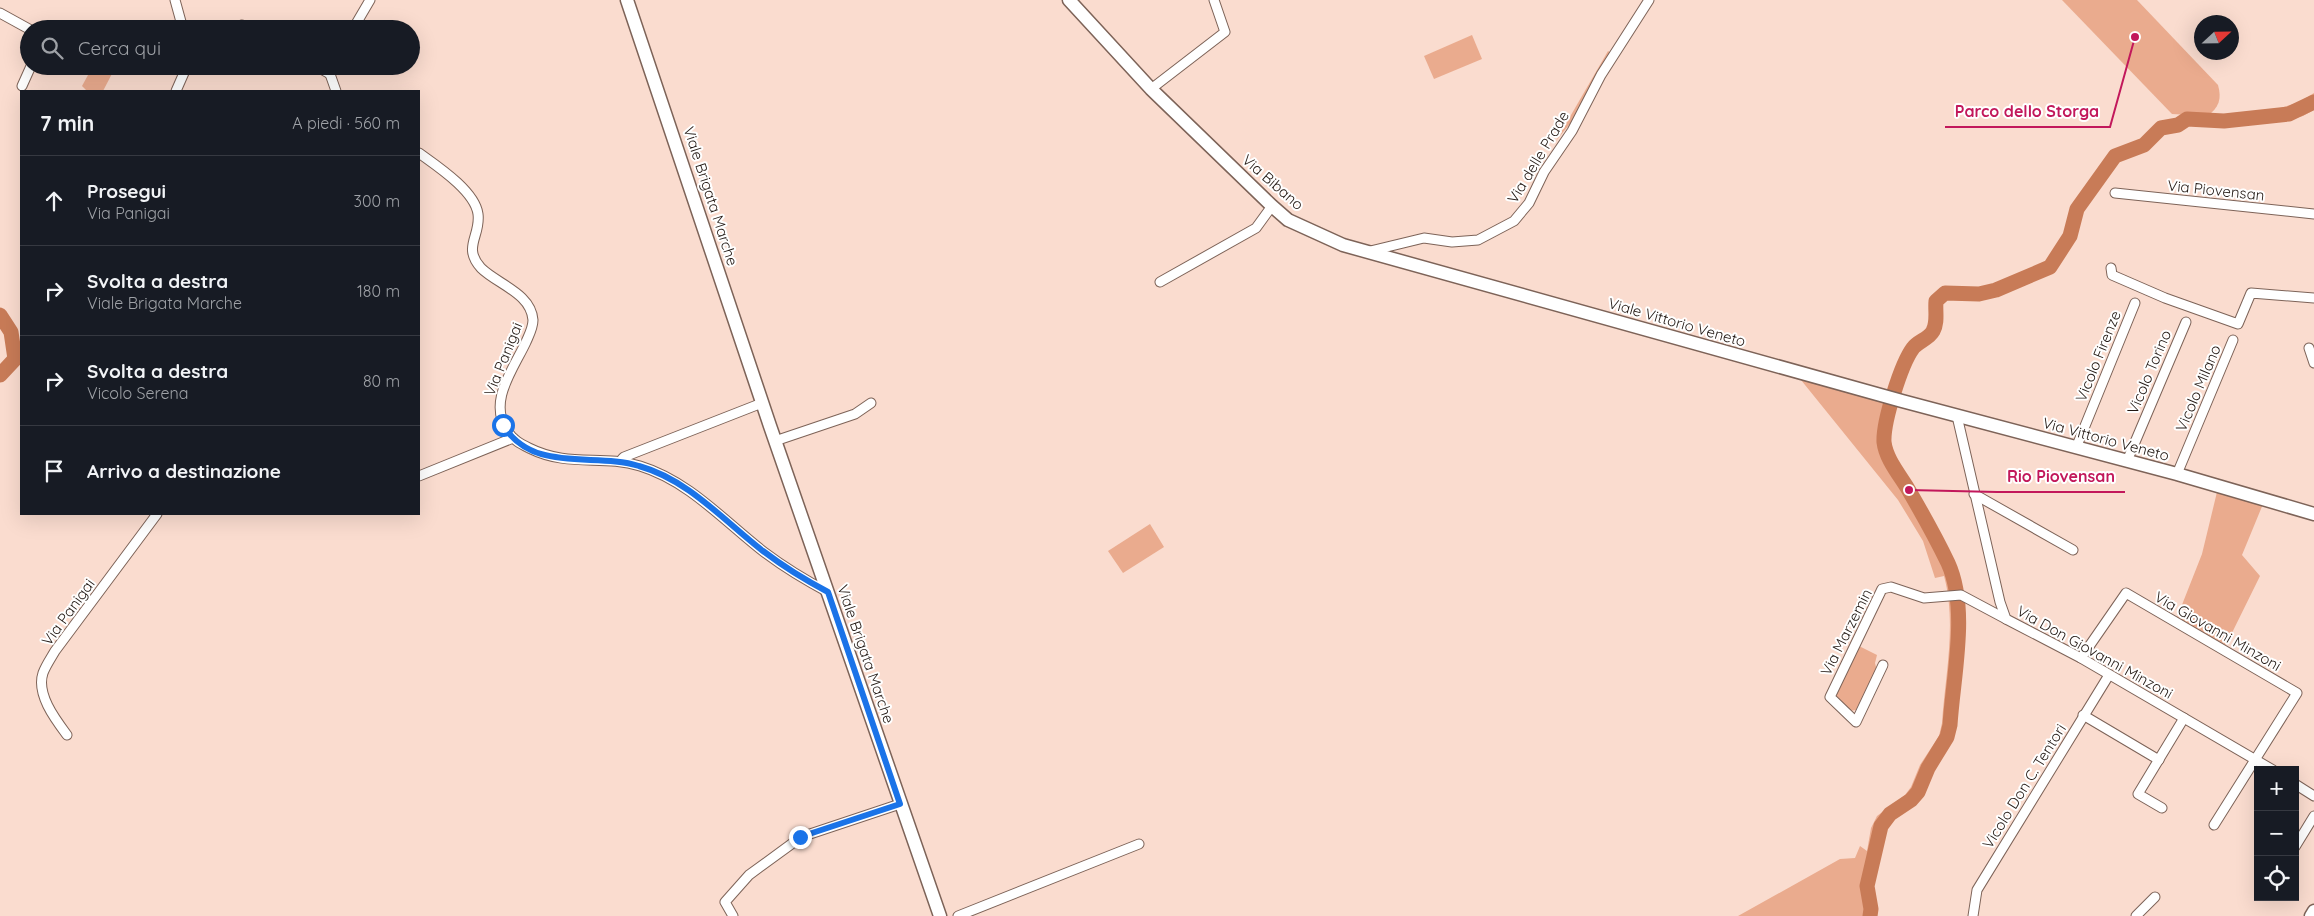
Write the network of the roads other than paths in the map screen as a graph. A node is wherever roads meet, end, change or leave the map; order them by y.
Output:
1 (175, 0) edge
2 (370, 0) edge
3 (627, 0) edge
4 (1069, 0) edge
5 (1214, 0) edge
6 (1648, 0) edge
7 (0, 12) edge
8 (181, 20) edge
9 (358, 20) edge
10 (20, 24) edge
11 (27, 75) edge
12 (183, 75) edge
13 (332, 75) edge
14 (22, 86) dead end
15 (1151, 89) junction
16 (176, 90) edge
17 (336, 90) edge
18 (421, 158) edge
19 (2115, 194) dead end
20 (1272, 206) junction
21 (2314, 214) edge
22 (1366, 252) junction
23 (2111, 268) dead end
24 (1456, 278) joint
25 (1160, 282) dead end
26 (2314, 298) edge
27 (2135, 303) dead end
28 (2186, 322) dead end
29 (2233, 340) dead end
30 (2309, 348) dead end
31 (2314, 363) edge
32 (1888, 398) joint
33 (762, 403) junction
34 (871, 404) dead end
35 (1957, 416) junction
36 (513, 438) junction
37 (774, 441) junction
38 (2076, 448) junction
39 (622, 459) dead end
40 (2127, 461) junction
41 (2177, 474) junction
42 (420, 476) edge
43 (1974, 494) junction
44 (2314, 514) edge
45 (156, 515) edge
46 (2073, 550) dead end
47 (828, 592) junction
48 (2006, 619) junction
49 (2081, 658) junction
50 (1883, 665) dead end
51 (2109, 675) junction
52 (2084, 715) junction
53 (2184, 718) junction
54 (67, 735) dead end
55 (2256, 759) junction
56 (2159, 760) junction
57 (2267, 766) edge
58 (2299, 787) edge
59 (2314, 796) edge
60 (900, 804) junction
61 (2162, 808) dead end
62 (2314, 816) edge
63 (2214, 825) dead end
64 (2299, 841) edge
65 (1139, 844) dead end
66 (2155, 897) dead end
67 (2314, 912) edge
68 (733, 916) edge
69 (940, 916) edge
70 (958, 916) edge
71 (1972, 916) edge
72 (2136, 916) edge
73 (2311, 916) edge

1 - 8 street
2 - 9 street
3 - 33 street, Viale Brigata Marche
4 - 15 street, Via Bibano
5 - 15 street
6 - 22 street, Via delle Prade
7 - 10 street
11 - 14 street
12 - 16 street
13 - 17 street
15 - 20 street, Via Bibano
18 - 36 street, Via Panigai
19 - 21 street, Via Piovensan
20 - 22 street, Via Bibano
20 - 25 street
22 - 24 street, Via Bibano
23 - 26 street
24 - 32 street, Viale Vittorio Veneto
27 - 38 street, Vicolo Firenze
28 - 40 street, Vicolo Torino
29 - 41 street, Vicolo Milano
30 - 31 street
32 - 35 street, Via Vittorio Veneto
33 - 37 street, Viale Brigata Marche
33 - 39 street
34 - 37 street
35 - 38 street, Via Vittorio Veneto
35 - 43 street, Via Don Giovanni Minzoni
36 - 42 street
36 - 47 street, Via Panigai
37 - 47 street, Viale Brigata Marche
38 - 40 street, Via Vittorio Veneto
40 - 41 street, Via Vittorio Veneto
41 - 44 street, Via Vittorio Veneto
43 - 46 street
43 - 48 street, Via Don Giovanni Minzoni
45 - 54 street, Via Panigai
47 - 60 street, Viale Brigata Marche
48 - 49 street, Via Don Giovanni Minzoni
48 - 50 street, Via Marzemin
49 - 51 street, Via Don Giovanni Minzoni
49 - 55 street, Via Giovanni Minzoni
51 - 52 street, Vicolo Don C. Tentori
51 - 53 street, Via Don Giovanni Minzoni
52 - 56 street
52 - 71 street, Vicolo Don C. Tentori
53 - 55 street, Via Don Giovanni Minzoni
53 - 56 street
55 - 57 street, Via Don Giovanni Minzoni
55 - 63 street
56 - 61 street
58 - 59 street
60 - 68 street
60 - 69 street, Viale Brigata Marche
62 - 64 street
65 - 70 street
66 - 72 street
67 - 73 street

